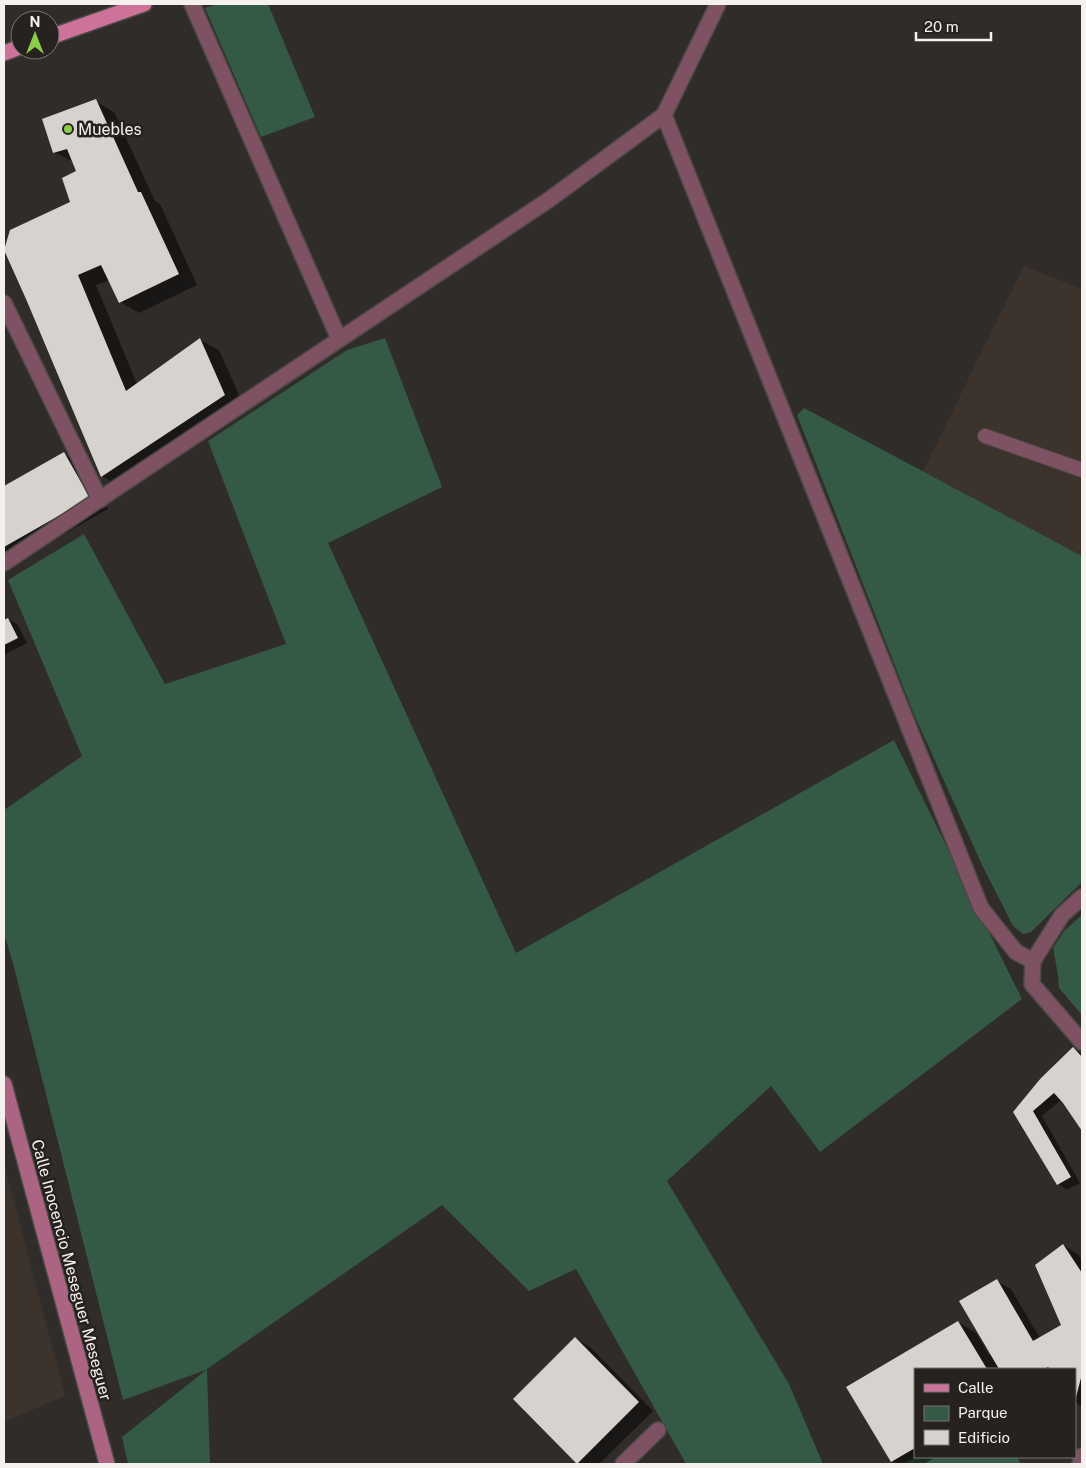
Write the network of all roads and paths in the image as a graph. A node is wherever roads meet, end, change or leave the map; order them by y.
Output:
1 (144, 4) edge
2 (192, 4) edge
3 (718, 4) edge
4 (60, 33) edge
5 (664, 115) junction
6 (4, 302) edge
7 (339, 339) junction
8 (985, 436) dead end
9 (1082, 470) edge
10 (100, 500) junction
11 (4, 564) edge
12 (1082, 897) edge
13 (1034, 961) junction
14 (1082, 1042) edge
15 (4, 1084) edge
16 (658, 1430) dead end
17 (1082, 1456) edge
18 (107, 1464) edge
19 (623, 1464) edge
20 (1080, 1464) edge

1 - 4 main road
2 - 7 street
3 - 5 street
5 - 7 street
5 - 13 street
6 - 10 street
7 - 10 street
8 - 9 lane
10 - 11 street
12 - 13 street
13 - 14 street
15 - 18 street, Calle Inocencio Meseguer Meseguer
16 - 19 street
17 - 20 street

